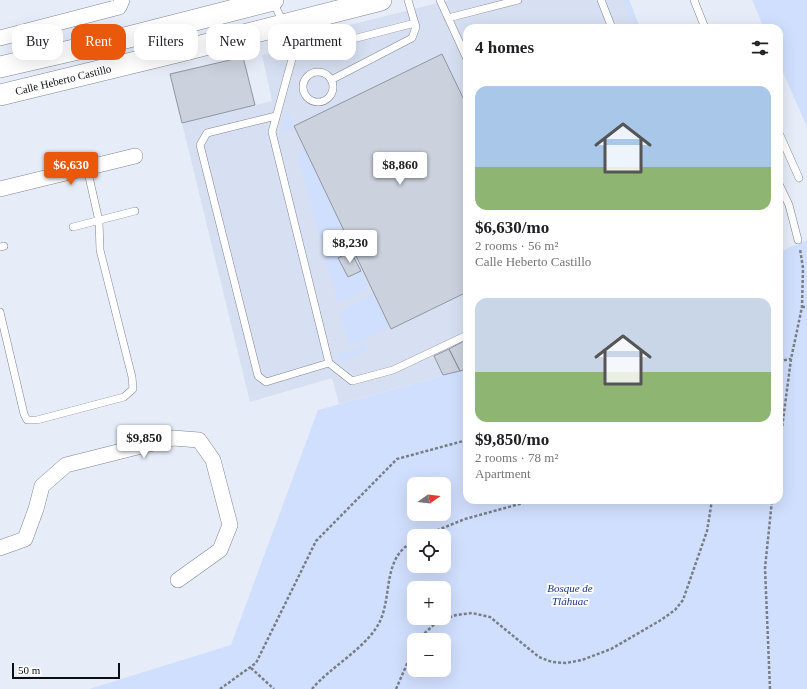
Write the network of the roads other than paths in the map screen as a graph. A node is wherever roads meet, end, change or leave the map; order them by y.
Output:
1 (273, 0) edge
2 (381, 0) edge
3 (408, 0) edge
4 (440, 0) edge
5 (518, 0) edge
6 (601, 0) edge
7 (694, 0) edge
8 (120, 3) edge
9 (310, 18) junction
10 (448, 18) junction
11 (415, 23) junction
12 (183, 24) edge
13 (284, 24) edge
14 (288, 24) edge
15 (610, 24) edge
16 (703, 24) edge
17 (268, 29) edge
18 (134, 36) edge
19 (0, 38) edge
20 (198, 47) edge
21 (463, 50) edge
22 (144, 60) edge
23 (292, 60) edge
24 (0, 67) edge
25 (331, 80) junction
26 (0, 95) edge
27 (276, 116) junction
28 (783, 142) edge
29 (136, 156) dead end
30 (87, 168) junction
31 (799, 178) dead end
32 (0, 189) edge
33 (783, 192) edge
34 (135, 211) dead end
35 (98, 221) junction
36 (73, 227) dead end
37 (798, 240) road end
38 (0, 312) edge
39 (463, 337) edge
40 (328, 363) junction
41 (0, 548) edge
42 (178, 580) dead end

1 - 12 main road
1 - 13 lane
2 - 9 main road, Calle Heberto Castillo
3 - 11 lane
4 - 10 lane
5 - 10 lane
6 - 15 lane
7 - 16 lane
8 - 19 street
9 - 11 lane
9 - 14 main road, Calle Heberto Castillo
10 - 21 lane
11 - 25 lane
17 - 20 main road, Calle Heberto Castillo
18 - 24 main road
22 - 26 main road, Calle Heberto Castillo
23 - 27 lane
25 - 25 lane
27 - 40 lane
27 - 40 lane
28 - 31 lane
29 - 30 street
30 - 32 street
30 - 35 lane
33 - 37 lane
34 - 35 lane
35 - 36 lane
35 - 38 lane
39 - 40 lane
41 - 42 street

